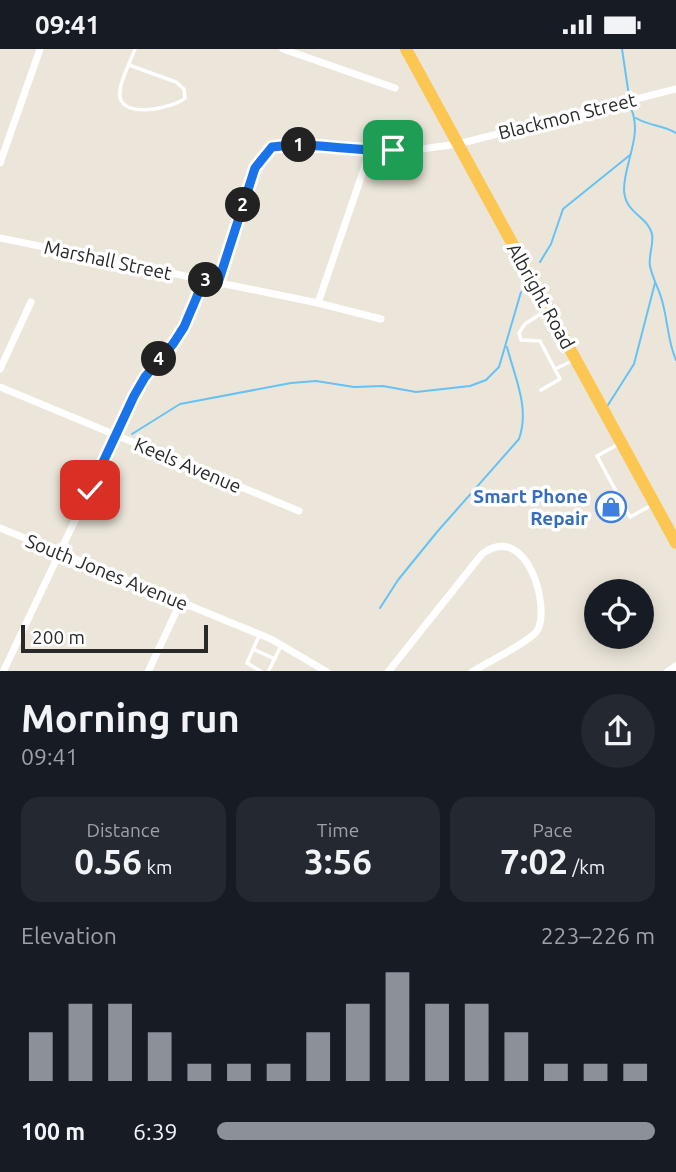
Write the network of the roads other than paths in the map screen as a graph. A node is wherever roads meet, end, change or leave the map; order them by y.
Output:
1 (40, 49) edge
2 (135, 49) edge
3 (283, 49) edge
4 (406, 49) edge
5 (129, 65) junction
6 (395, 88) dead end
7 (676, 89) edge
8 (458, 144) junction
9 (370, 151) junction
10 (0, 163) edge
11 (0, 238) edge
12 (204, 280) junction
13 (218, 283) junction
14 (30, 302) dead end
15 (318, 303) junction
16 (548, 309) junction
17 (381, 319) dead end
18 (575, 359) junction
19 (0, 369) edge
20 (555, 369) junction
21 (0, 387) edge
22 (541, 390) dead end
23 (116, 434) junction
24 (621, 443) junction
25 (654, 504) junction
26 (299, 511) dead end
27 (0, 528) edge
28 (676, 543) edge
29 (60, 553) junction
30 (181, 600) junction
31 (259, 634) junction
32 (282, 644) junction
33 (253, 649) junction
34 (275, 659) junction
35 (676, 666) edge
36 (3, 671) edge
37 (148, 671) edge
38 (262, 671) edge
39 (268, 671) edge
40 (327, 671) edge
41 (388, 671) edge
42 (472, 671) edge
43 (667, 671) edge

1 - 10 street
2 - 5 lane
3 - 6 street
4 - 8 highway, Albright Road
5 - 5 lane
7 - 8 street, Blackmon Street
8 - 9 street, Blackmon Street
8 - 16 highway, Albright Road
9 - 13 street, Blackmon Street
9 - 15 street
11 - 12 street, Marshall Street
12 - 13 street, Marshall Street
12 - 23 street
13 - 15 street, Marshall Street
14 - 19 street
15 - 17 street, Marshall Street
16 - 18 highway, Albright Road
16 - 20 lane
18 - 20 lane
18 - 24 highway, Albright Road
20 - 22 lane
21 - 23 street, Keels Avenue
23 - 26 street, Keels Avenue
23 - 29 street
24 - 25 highway, Albright Road
24 - 25 lane
25 - 28 highway, Albright Road
27 - 29 street, South Jones Avenue
29 - 30 street, South Jones Avenue
29 - 36 street
30 - 31 street, South Jones Avenue
30 - 37 street
31 - 32 street, South Jones Avenue
31 - 33 lane
32 - 34 lane
32 - 40 street, South Jones Avenue
33 - 34 lane
33 - 38 lane
34 - 39 lane
35 - 43 street
41 - 42 street

